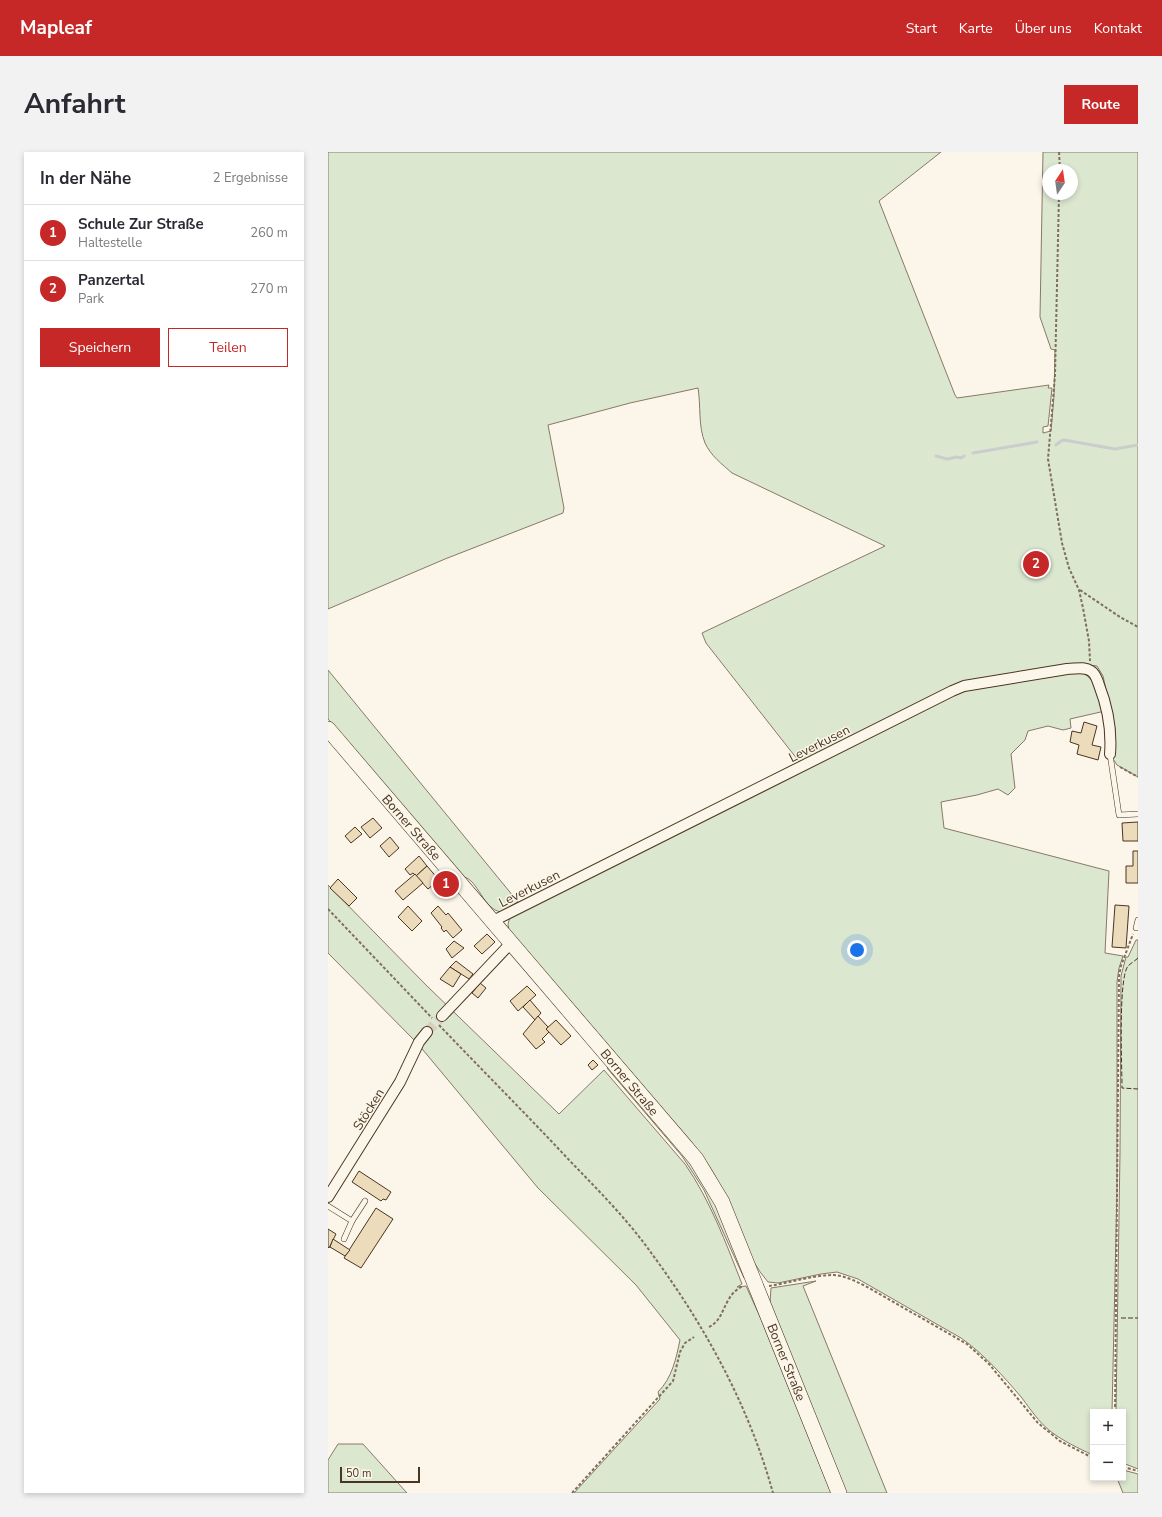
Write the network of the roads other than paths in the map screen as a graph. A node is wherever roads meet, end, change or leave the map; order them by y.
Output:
1 (328, 729) edge
2 (1110, 754) joint
3 (1138, 814) edge
4 (1138, 920) edge
5 (493, 921) junction
6 (1136, 928) road end
7 (511, 943) junction
8 (438, 1020) tunnel mouth
9 (427, 1032) tunnel mouth
10 (328, 1198) edge
11 (365, 1201) dead end
12 (328, 1206) edge
13 (352, 1221) junction
14 (344, 1238) dead end
15 (839, 1493) edge

1 - 5 main road, Borner Straße
2 - 3 lane
2 - 5 street, Leverkusen
4 - 6 lane
5 - 7 main road, Borner Straße
7 - 8 street
7 - 15 main road, Borner Straße
9 - 10 street, Stöcken
11 - 13 lane
12 - 13 lane
13 - 14 lane

